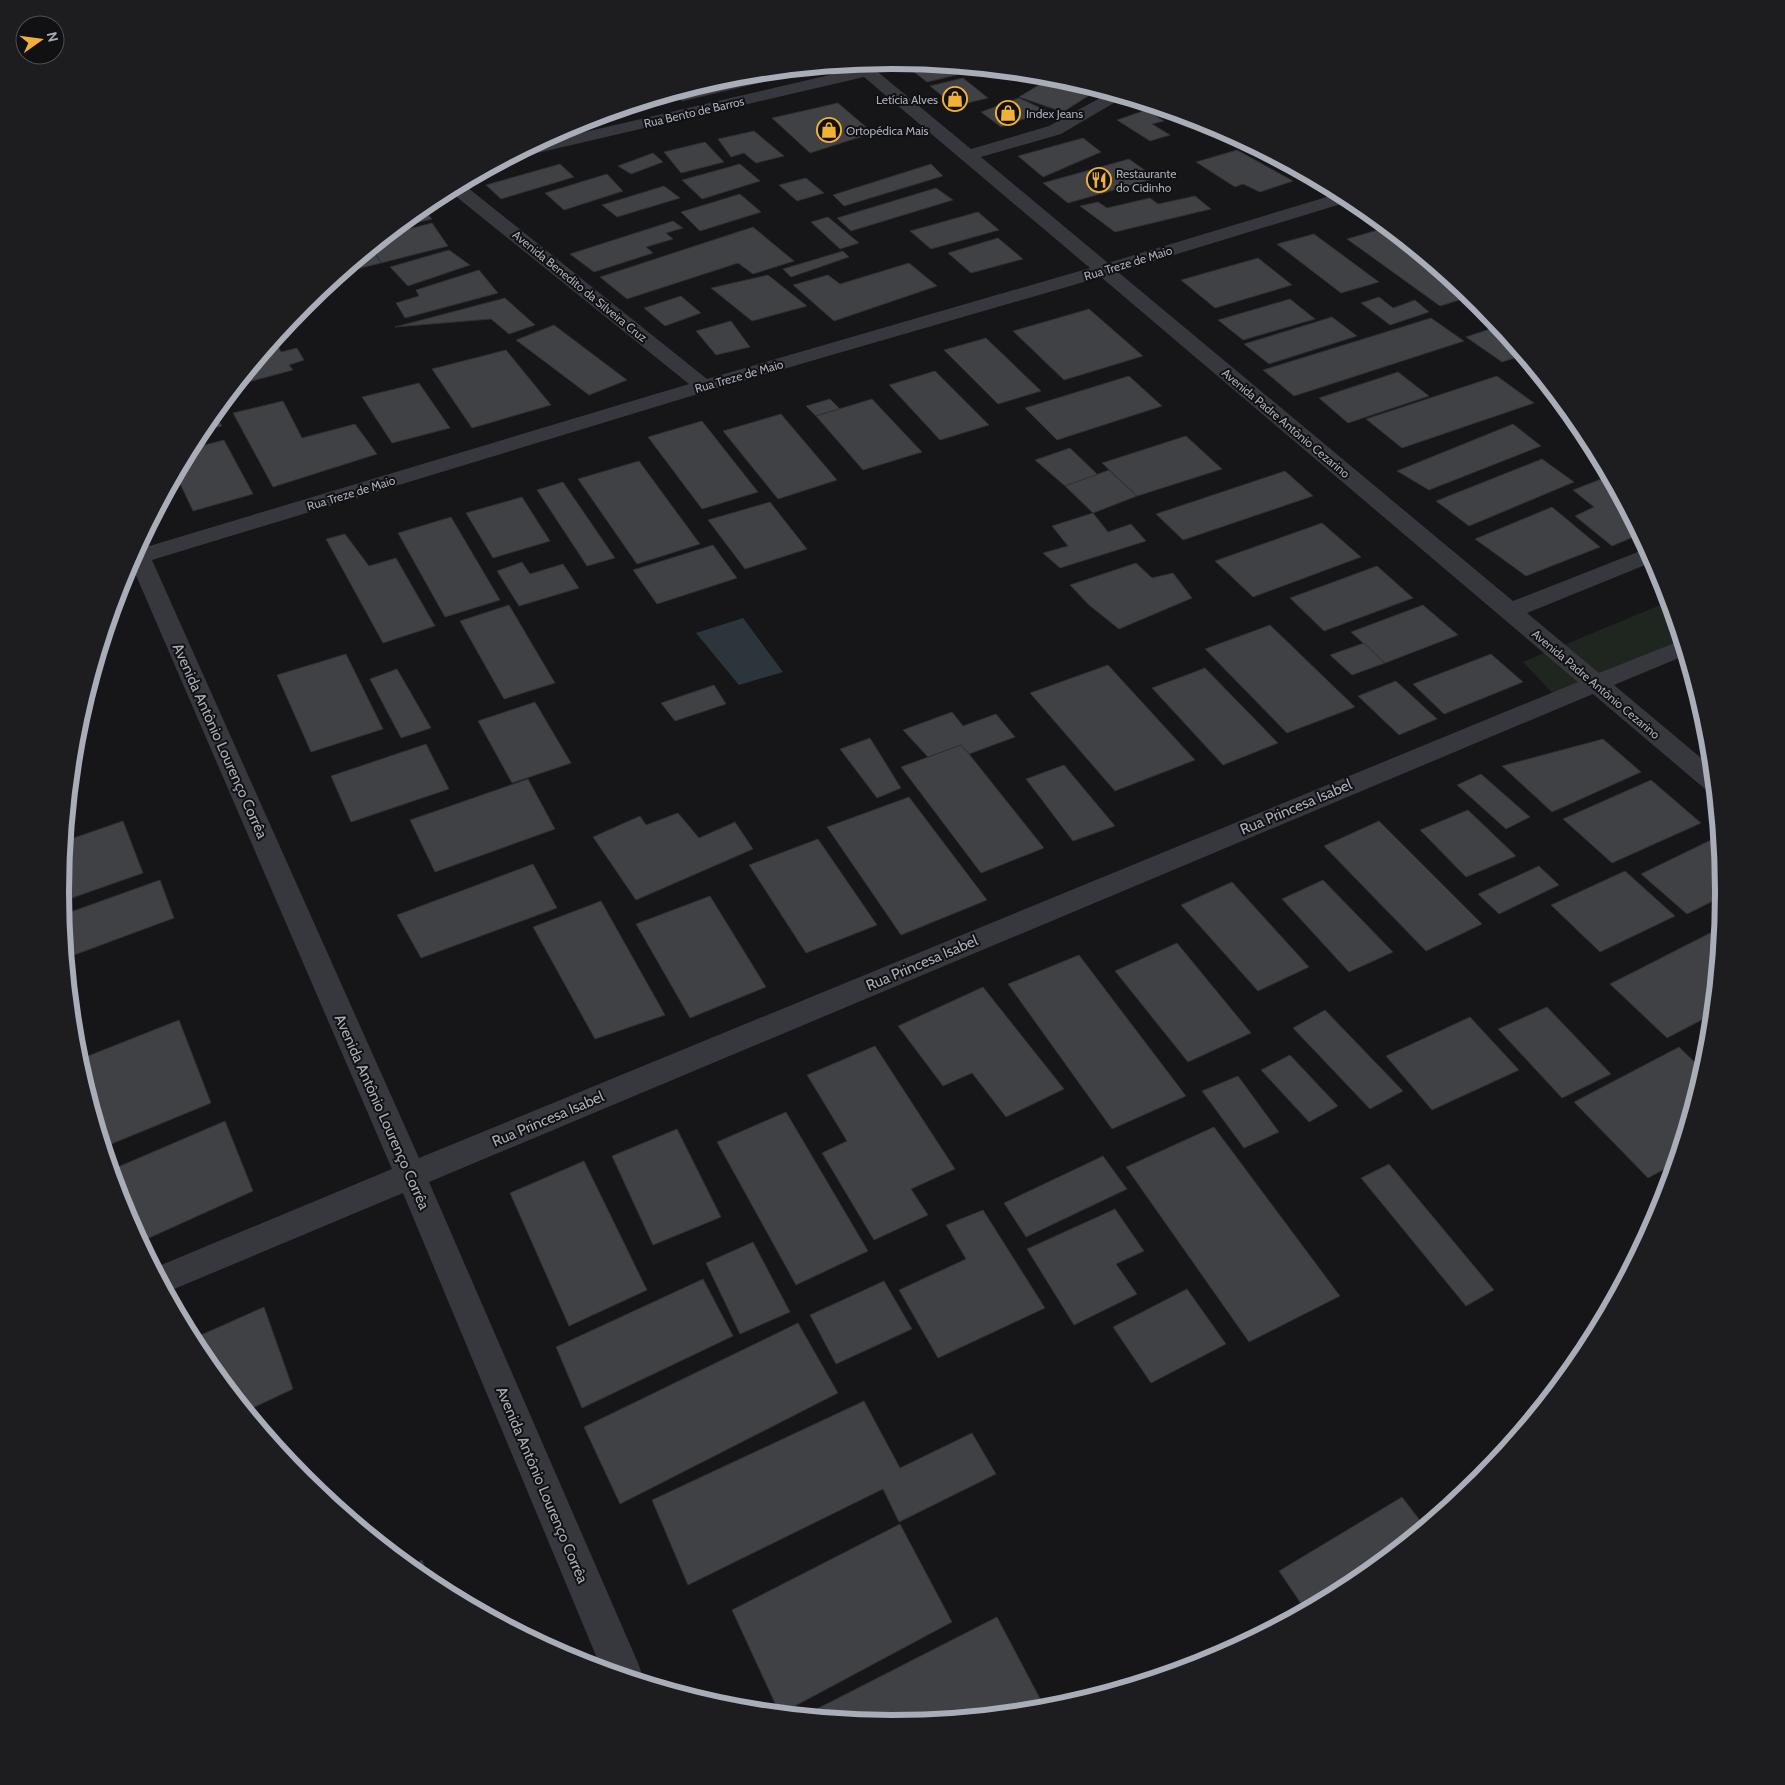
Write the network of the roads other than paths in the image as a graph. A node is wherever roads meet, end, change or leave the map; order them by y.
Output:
1 (866, 70) edge
2 (847, 71) edge
3 (1111, 98) edge
4 (546, 146) edge
5 (967, 156) junction
6 (461, 192) edge
7 (1337, 199) edge
8 (1105, 270) junction
9 (704, 386) junction
10 (142, 553) edge
11 (1644, 557) edge
12 (139, 561) edge
13 (1511, 611) junction
14 (1679, 649) edge
15 (1593, 683) junction
16 (1708, 778) edge
17 (411, 1176) junction
18 (165, 1278) edge
19 (621, 1670) edge

1 - 5 street, Avenida Padre Antônio Cezarino
2 - 4 street, Rua Bento de Barros
3 - 5 street
5 - 8 street, Avenida Padre Antônio Cezarino
6 - 9 street, Avenida Benedito da Silveira Cruz
7 - 8 street, Rua Treze de Maio
8 - 9 street, Rua Treze de Maio
8 - 13 street, Avenida Padre Antônio Cezarino
9 - 10 street, Rua Treze de Maio
11 - 13 street
12 - 17 street, Avenida Antônio Lourenço Corrêa
13 - 15 street, Avenida Padre Antônio Cezarino
14 - 15 street, Rua Princesa Isabel
15 - 16 street, Avenida Padre Antônio Cezarino
15 - 17 street, Rua Princesa Isabel
17 - 18 street, Rua Princesa Isabel
17 - 19 street, Avenida Antônio Lourenço Corrêa

